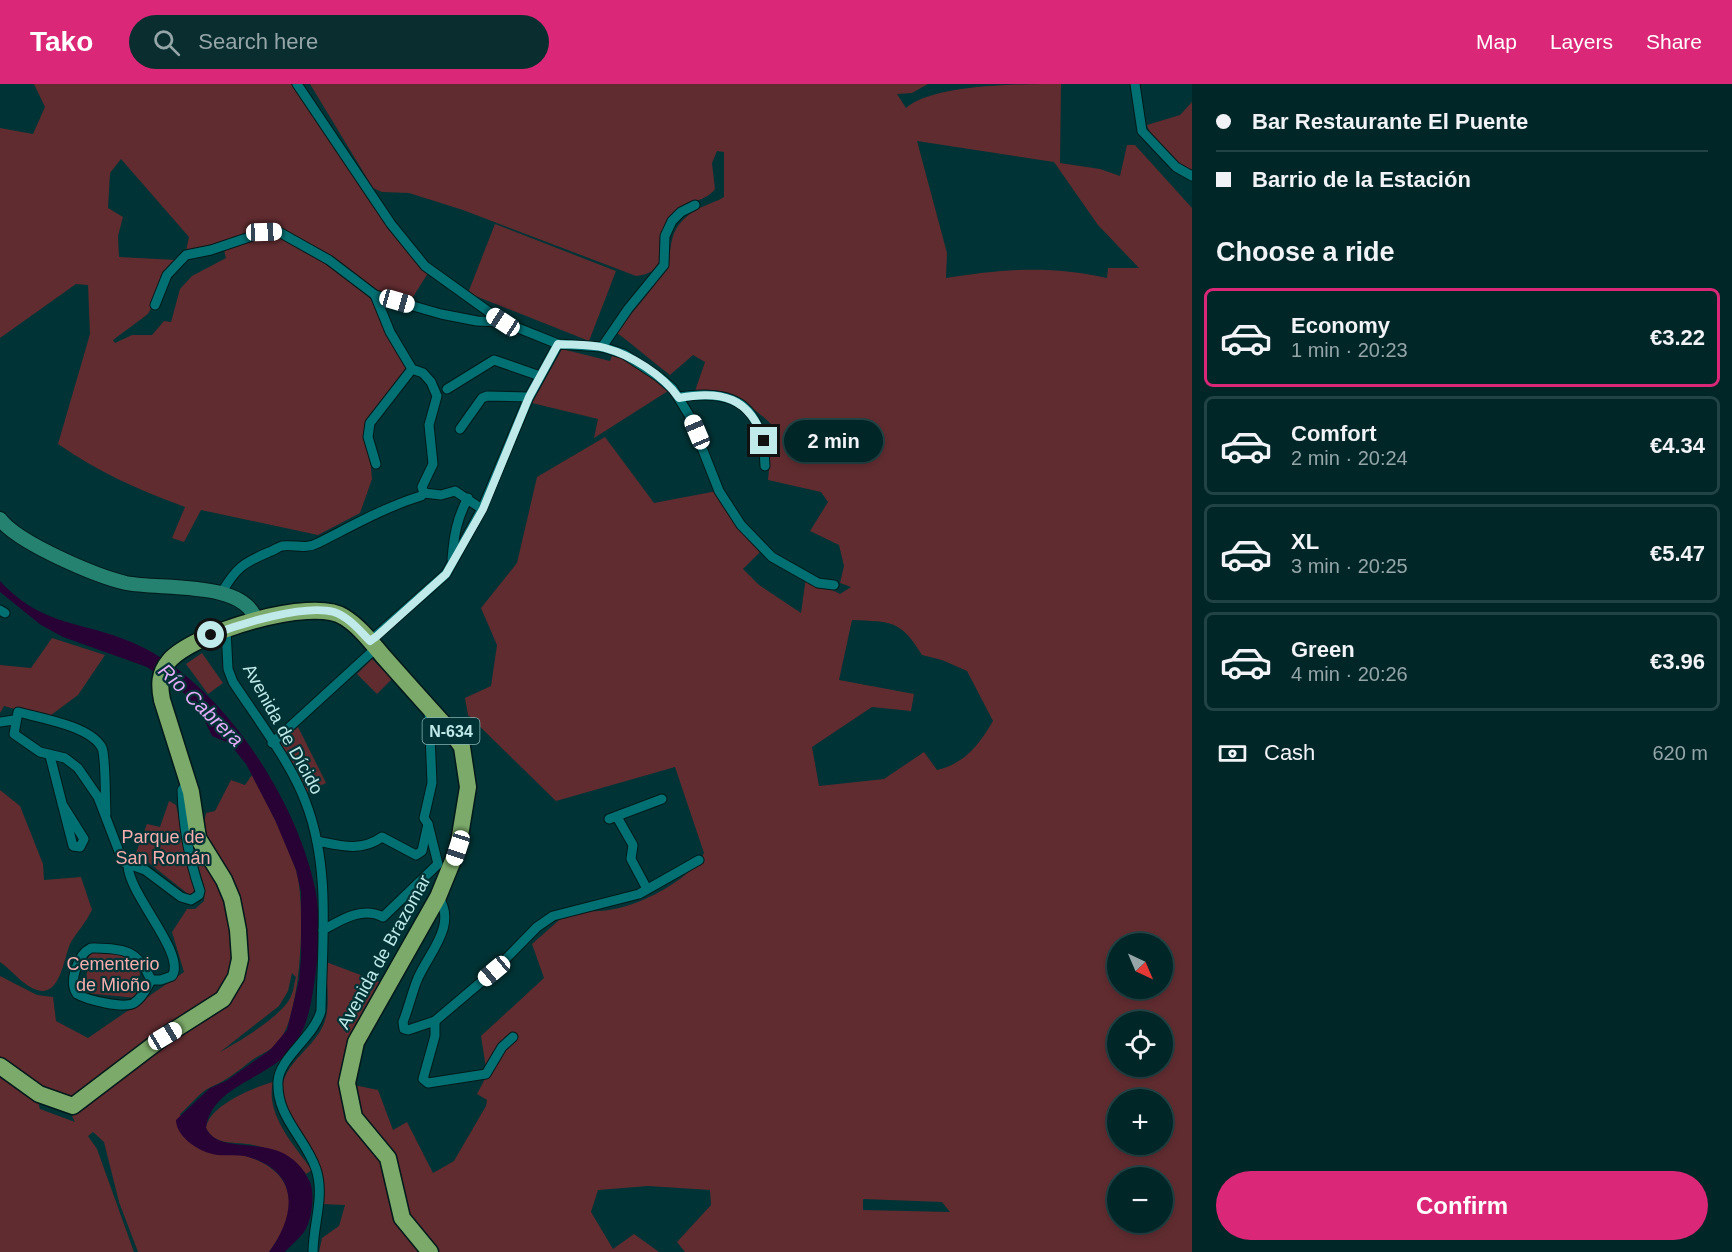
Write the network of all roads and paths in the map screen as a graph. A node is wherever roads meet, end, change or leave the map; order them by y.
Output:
1 (297, 84) edge
2 (1135, 84) edge
3 (1192, 177) edge
4 (695, 205) dead end
5 (375, 295) junction
6 (155, 305) dead end
7 (503, 322) junction
8 (558, 344) junction
9 (602, 347) junction
10 (412, 369) junction
11 (540, 376) junction
12 (447, 388) dead end
13 (529, 397) junction
14 (679, 398) junction
15 (460, 429) dead end
16 (376, 464) dead end
17 (765, 466) dead end
18 (424, 493) junction
19 (468, 498) junction
20 (483, 509) junction
21 (0, 521) edge
22 (452, 561) junction
23 (834, 585) dead end
24 (228, 596) junction
25 (248, 605) junction
26 (278, 615) junction
27 (241, 625) junction
28 (373, 645) junction
29 (430, 709) junction
30 (14, 720) junction
31 (0, 722) edge
32 (272, 743) junction
33 (50, 756) junction
34 (188, 783) junction
35 (662, 799) dead end
36 (62, 804) dead end
37 (106, 814) junction
38 (428, 824) junction
39 (317, 841) junction
40 (699, 860) dead end
41 (128, 865) junction
42 (647, 889) junction
43 (438, 897) junction
44 (323, 930) junction
45 (152, 980) junction
46 (435, 1021) junction
47 (513, 1037) dead end
48 (0, 1066) edge
49 (313, 1252) edge
50 (430, 1252) edge

1 - 7 street
2 - 3 street
4 - 9 street
5 - 6 street
5 - 7 street
5 - 10 street
7 - 8 street
8 - 9 street
8 - 11 street
9 - 14 street
10 - 16 street
10 - 18 street
11 - 12 street
11 - 13 street
13 - 15 street
13 - 20 street
14 - 17 street
14 - 23 street
18 - 19 street
18 - 24 street
19 - 20 street
19 - 22 street
20 - 22 street
21 - 24 street
22 - 28 street
24 - 25 street
24 - 27 street
25 - 26 street
25 - 27 street
26 - 27 highway, Avenida de Brazomar / N-634
26 - 28 highway, Avenida de Brazomar / N-634
27 - 32 street, Avenida de Dícido
27 - 34 highway, Avenida de Brazomar / N-634
28 - 29 highway, Avenida de Brazomar / N-634
28 - 32 street
29 - 38 street
29 - 43 highway, Avenida de Brazomar / N-634
30 - 31 street
30 - 33 street
30 - 37 street
32 - 39 street, Avenida de Dícido
33 - 36 street
33 - 37 street
34 - 41 street
34 - 48 highway, N-634
35 - 42 street
37 - 41 street
38 - 39 street
38 - 44 street
39 - 44 street, Avenida de Dícido
40 - 42 street
41 - 45 street
42 - 46 street
43 - 46 street
43 - 50 highway, Avenida de Brazomar / N-634
44 - 49 street, Avenida de Dícido
45 - 45 street
46 - 47 street

